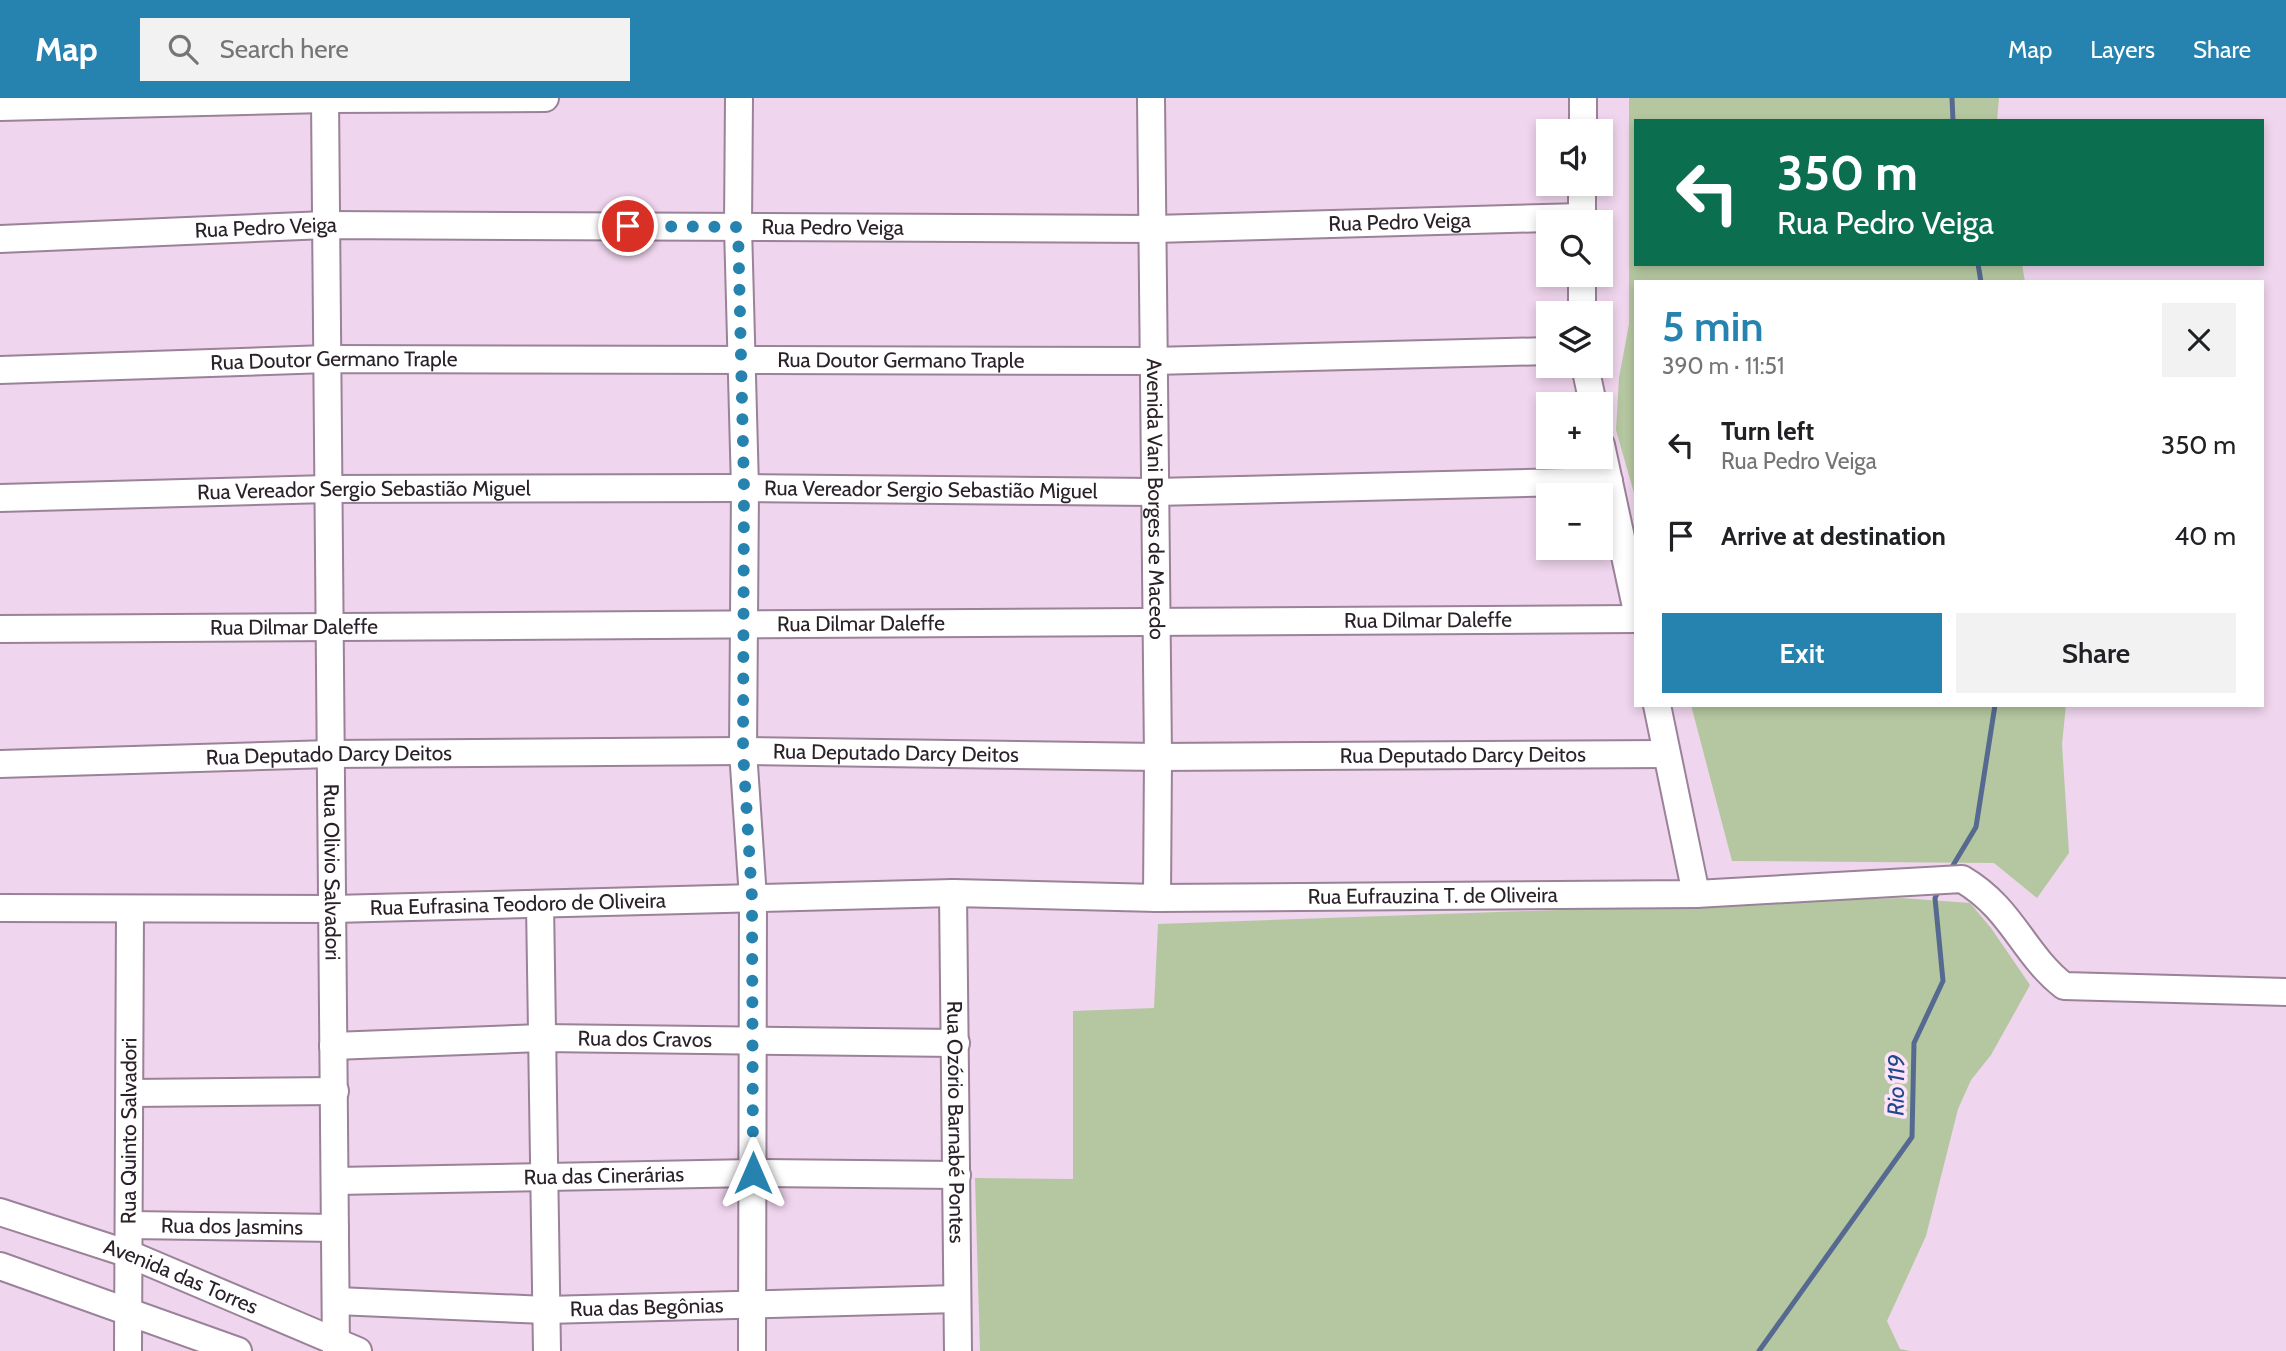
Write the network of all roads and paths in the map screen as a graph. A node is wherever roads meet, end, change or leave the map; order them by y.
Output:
1 (325, 98) edge
2 (545, 98) edge
3 (739, 98) edge
4 (1152, 98) edge
5 (1583, 98) edge
6 (0, 107) edge
7 (1583, 119) edge
8 (1536, 221) edge
9 (326, 225) junction
10 (738, 227) junction
11 (1154, 229) junction
12 (0, 239) edge
13 (1536, 351) edge
14 (327, 359) junction
15 (1153, 361) junction
16 (741, 362) junction
17 (0, 370) edge
18 (1606, 469) edge
19 (1609, 481) junction
20 (744, 488) junction
21 (328, 489) junction
22 (1155, 492) junction
23 (0, 498) edge
24 (1634, 598) edge
25 (1634, 619) edge
26 (1155, 621) junction
27 (743, 623) junction
28 (330, 625) junction
29 (0, 629) edge
30 (1657, 707) edge
31 (743, 751) junction
32 (331, 754) junction
33 (1667, 754) junction
34 (1158, 757) junction
35 (0, 764) edge
36 (953, 893) junction
37 (1696, 894) junction
38 (752, 898) junction
39 (1157, 898) junction
40 (540, 904) junction
41 (0, 908) edge
42 (333, 909) junction
43 (130, 910) junction
44 (2286, 992) edge
45 (542, 1038) junction
46 (752, 1040) junction
47 (956, 1043) junction
48 (333, 1046) junction
49 (335, 1091) junction
50 (131, 1093) junction
51 (753, 1173) junction
52 (957, 1175) junction
53 (545, 1176) junction
54 (336, 1181) junction
55 (0, 1212) edge
56 (129, 1225) junction
57 (335, 1228) junction
58 (129, 1254) junction
59 (0, 1266) edge
60 (957, 1299) junction
61 (337, 1301) junction
62 (752, 1304) junction
63 (546, 1310) junction
64 (128, 1311) junction
65 (343, 1348) edge
66 (128, 1351) edge
67 (238, 1351) edge
68 (547, 1351) edge
69 (752, 1351) edge
70 (958, 1351) edge

1 - 2 street
1 - 6 street
1 - 9 street, Rua Olivio Salvadori
3 - 10 street
4 - 11 street, Avenida Vani Borges de Macedo
5 - 7 street
8 - 11 street, Rua Pedro Veiga
9 - 10 street, Rua Pedro Veiga
9 - 12 street, Rua Pedro Veiga
9 - 14 street, Rua Olivio Salvadori
10 - 11 street, Rua Pedro Veiga
10 - 16 street
11 - 15 street, Avenida Vani Borges de Macedo
13 - 15 street, Rua Doutor Germano Traple
14 - 16 street, Rua Doutor Germano Traple
14 - 17 street, Rua Doutor Germano Traple
14 - 21 street, Rua Olivio Salvadori
15 - 16 street, Rua Doutor Germano Traple
15 - 22 street, Avenida Vani Borges de Macedo
16 - 20 street
18 - 19 street
19 - 22 street, Rua Vereador Sergio Sebastião Miguel
19 - 24 street
20 - 21 street, Rua Vereador Sergio Sebastião Miguel
20 - 22 street, Rua Vereador Sergio Sebastião Miguel
20 - 27 street
21 - 23 street, Rua Vereador Sergio Sebastião Miguel
21 - 28 street, Rua Olivio Salvadori
22 - 26 street, Avenida Vani Borges de Macedo
25 - 26 street, Rua Dilmar Daleffe
26 - 27 street, Rua Dilmar Daleffe
26 - 34 street, Avenida Vani Borges de Macedo
27 - 28 street, Rua Dilmar Daleffe
27 - 31 street
28 - 29 street, Rua Dilmar Daleffe
28 - 32 street, Rua Olivio Salvadori
30 - 33 street
31 - 32 street, Rua Deputado Darcy Deitos
31 - 34 street, Rua Deputado Darcy Deitos
31 - 38 street
32 - 35 street, Rua Deputado Darcy Deitos
32 - 42 street, Rua Olivio Salvadori
33 - 34 street, Rua Deputado Darcy Deitos
33 - 37 street
34 - 39 street, Avenida Vani Borges de Macedo
36 - 38 street, Rua Eufrasina Teodoro de Oliveira
36 - 39 street, Rua Eufrauzina T. de Oliveira
36 - 47 street, Rua Ozório Barnabé Pontes
37 - 39 street, Rua Eufrauzina T. de Oliveira
37 - 44 street, Rua Eufrauzina T. de Oliveira
38 - 40 street, Rua Eufrasina Teodoro de Oliveira
38 - 46 street
40 - 42 street, Rua Eufrasina Teodoro de Oliveira
40 - 45 street
41 - 43 street, Rua Eufrasina Teodoro de Oliveira
42 - 43 street, Rua Eufrasina Teodoro de Oliveira
42 - 48 street, Rua Olivio Salvadori
43 - 50 street, Rua Quinto Salvadori
45 - 46 street, Rua dos Cravos
45 - 48 street, Rua dos Cravos
45 - 53 street
46 - 47 street, Rua dos Cravos
46 - 51 street
47 - 52 street, Rua Ozório Barnabé Pontes
48 - 49 street, Rua Olivio Salvadori
49 - 50 street
49 - 54 street, Rua Olivio Salvadori
50 - 56 street, Rua Quinto Salvadori
51 - 52 street, Rua das Cinerárias
51 - 53 street, Rua das Cinerárias
51 - 62 street
52 - 60 street, Rua Ozório Barnabé Pontes
53 - 54 street, Rua das Cinerárias
53 - 63 street
54 - 57 street, Rua Olivio Salvadori
55 - 58 street, Avenida das Torres
56 - 57 street, Rua dos Jasmins
56 - 58 street, Rua Quinto Salvadori
57 - 61 street, Rua Olivio Salvadori
58 - 64 street, Rua Quinto Salvadori
58 - 65 street, Avenida das Torres
59 - 64 street
60 - 62 street, Rua das Begônias
60 - 70 street, Rua Ozório Barnabé Pontes
61 - 63 street, Rua das Begônias
61 - 65 street, Rua Olivio Salvadori
62 - 63 street, Rua das Begônias
62 - 69 street
63 - 68 street
64 - 66 street, Rua Quinto Salvadori
64 - 67 street

